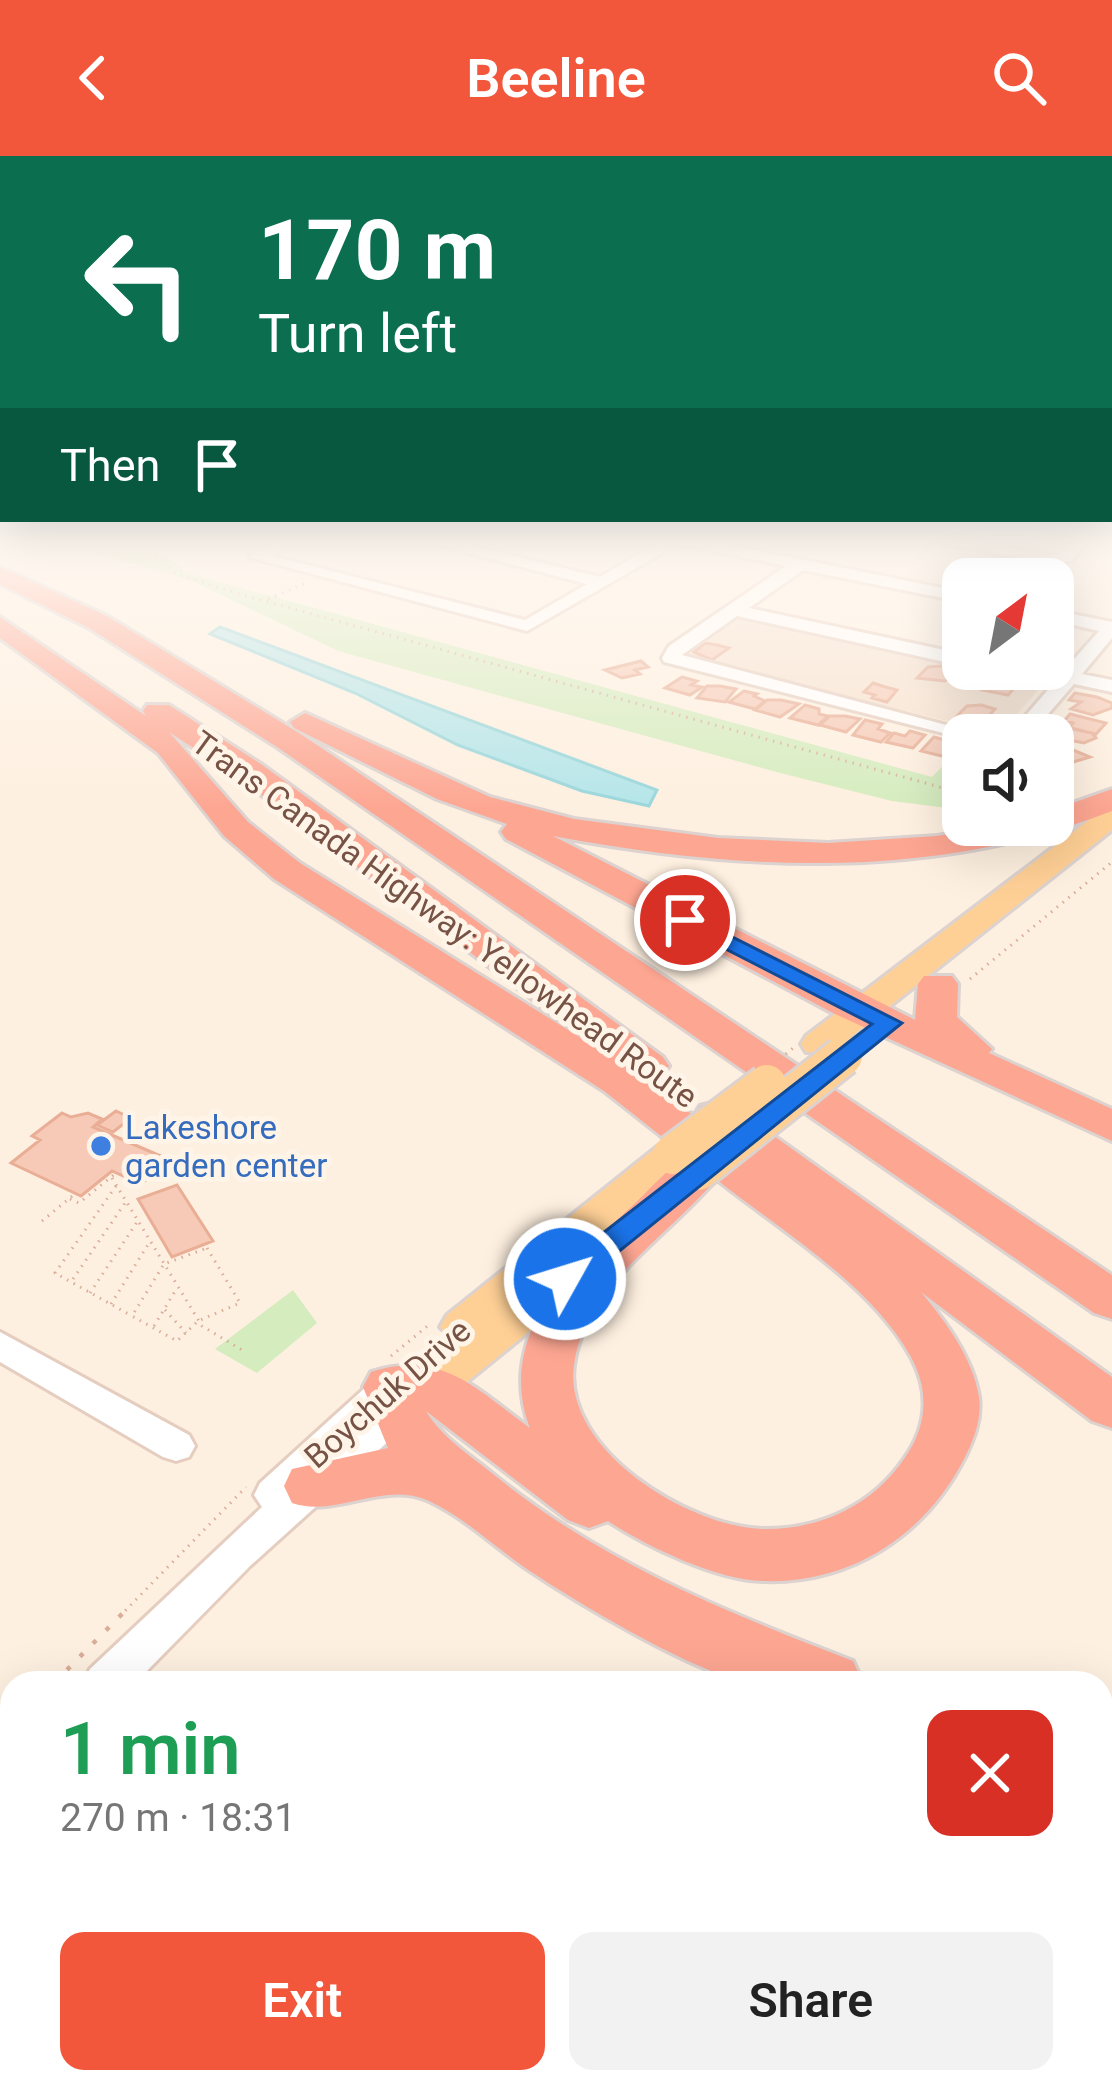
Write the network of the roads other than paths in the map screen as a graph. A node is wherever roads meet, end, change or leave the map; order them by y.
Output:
1 (11, 629) edge
2 (14, 629) edge
3 (110, 629) edge
4 (113, 629) edge
5 (707, 629) edge
6 (824, 629) edge
7 (1111, 629) edge
8 (942, 655) edge
9 (1074, 670) edge
10 (1074, 676) edge
11 (1112, 676) edge
12 (1074, 677) edge
13 (1112, 686) edge
14 (1057, 690) edge
15 (1037, 714) edge
16 (942, 727) edge
17 (401, 771) junction
18 (1112, 799) edge
19 (1074, 814) edge
20 (1112, 816) edge
21 (1112, 842) edge
22 (942, 844) edge
23 (938, 984) junction
24 (876, 1017) junction
25 (1068, 1102) junction
26 (1112, 1126) edge
27 (685, 1163) junction
28 (1112, 1300) edge
29 (0, 1345) edge
30 (407, 1394) junction
31 (1112, 1406) edge
32 (176, 1446) dead end
33 (314, 1486) junction
34 (487, 1506) junction
35 (759, 1556) junction
36 (142, 1643) junction
37 (116, 1671) edge
38 (799, 1671) edge

1 - 35 highway
2 - 31 highway, Trans Canada Highway: Yellowhead Route
3 - 28 highway, Trans Canada Highway: Yellowhead Route
4 - 17 highway
5 - 16 street
6 - 8 street
7 - 9 street
10 - 11 street
12 - 13 street
14 - 15 street
17 - 22 highway
17 - 24 highway
18 - 19 highway
20 - 24 main road, Boychuk Drive
21 - 23 main road, Boychuk Drive
23 - 24 main road, Boychuk Drive
23 - 25 highway
24 - 25 highway
24 - 27 main road, Boychuk Drive, bridge
25 - 26 highway
27 - 30 main road, Boychuk Drive
27 - 35 highway
29 - 32 street
30 - 33 street, Boychuk Drive
30 - 34 highway
30 - 35 highway
30 - 36 street, Boychuk Drive
33 - 34 highway
33 - 36 street, Boychuk Drive
34 - 38 highway
36 - 37 street, Boychuk Drive

